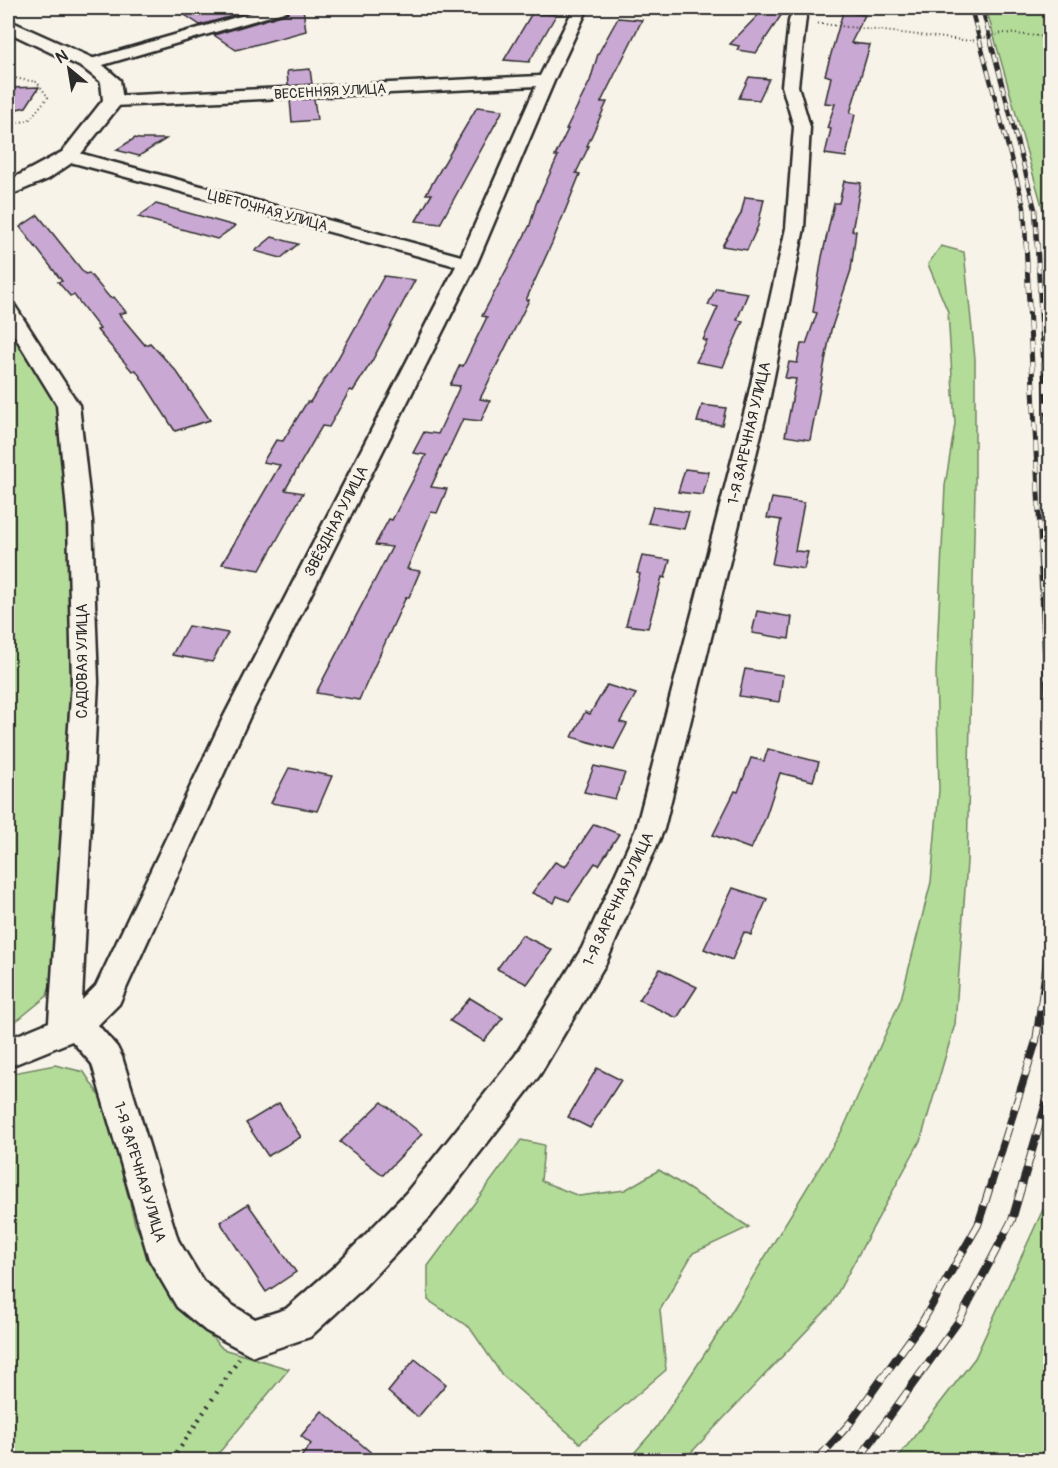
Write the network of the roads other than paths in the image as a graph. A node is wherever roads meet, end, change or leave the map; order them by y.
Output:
1 (14, 8) edge
2 (282, 8) edge
3 (581, 8) edge
4 (8, 11) edge
5 (798, 14) edge
6 (8, 25) edge
7 (90, 64) junction
8 (546, 81) junction
9 (113, 101) junction
10 (69, 156) junction
11 (8, 189) edge
12 (467, 263) junction
13 (8, 310) edge
14 (71, 1028) junction
15 (8, 1053) edge

1 - 4 street
2 - 7 street
3 - 8 street, ЗВЁЗДНАЯ УЛИЦА
5 - 14 street, 1-Я ЗАРЕЧНАЯ УЛИЦА
6 - 7 street
7 - 9 street
8 - 9 street, ВЕСЕННЯЯ УЛИЦА
8 - 12 street, ЗВЁЗДНАЯ УЛИЦА
9 - 10 street
10 - 11 street
10 - 12 street, ЦВЕТОЧНАЯ УЛИЦА
12 - 14 street, ЗВЁЗДНАЯ УЛИЦА
13 - 14 street, САДОВАЯ УЛИЦА
14 - 15 street

